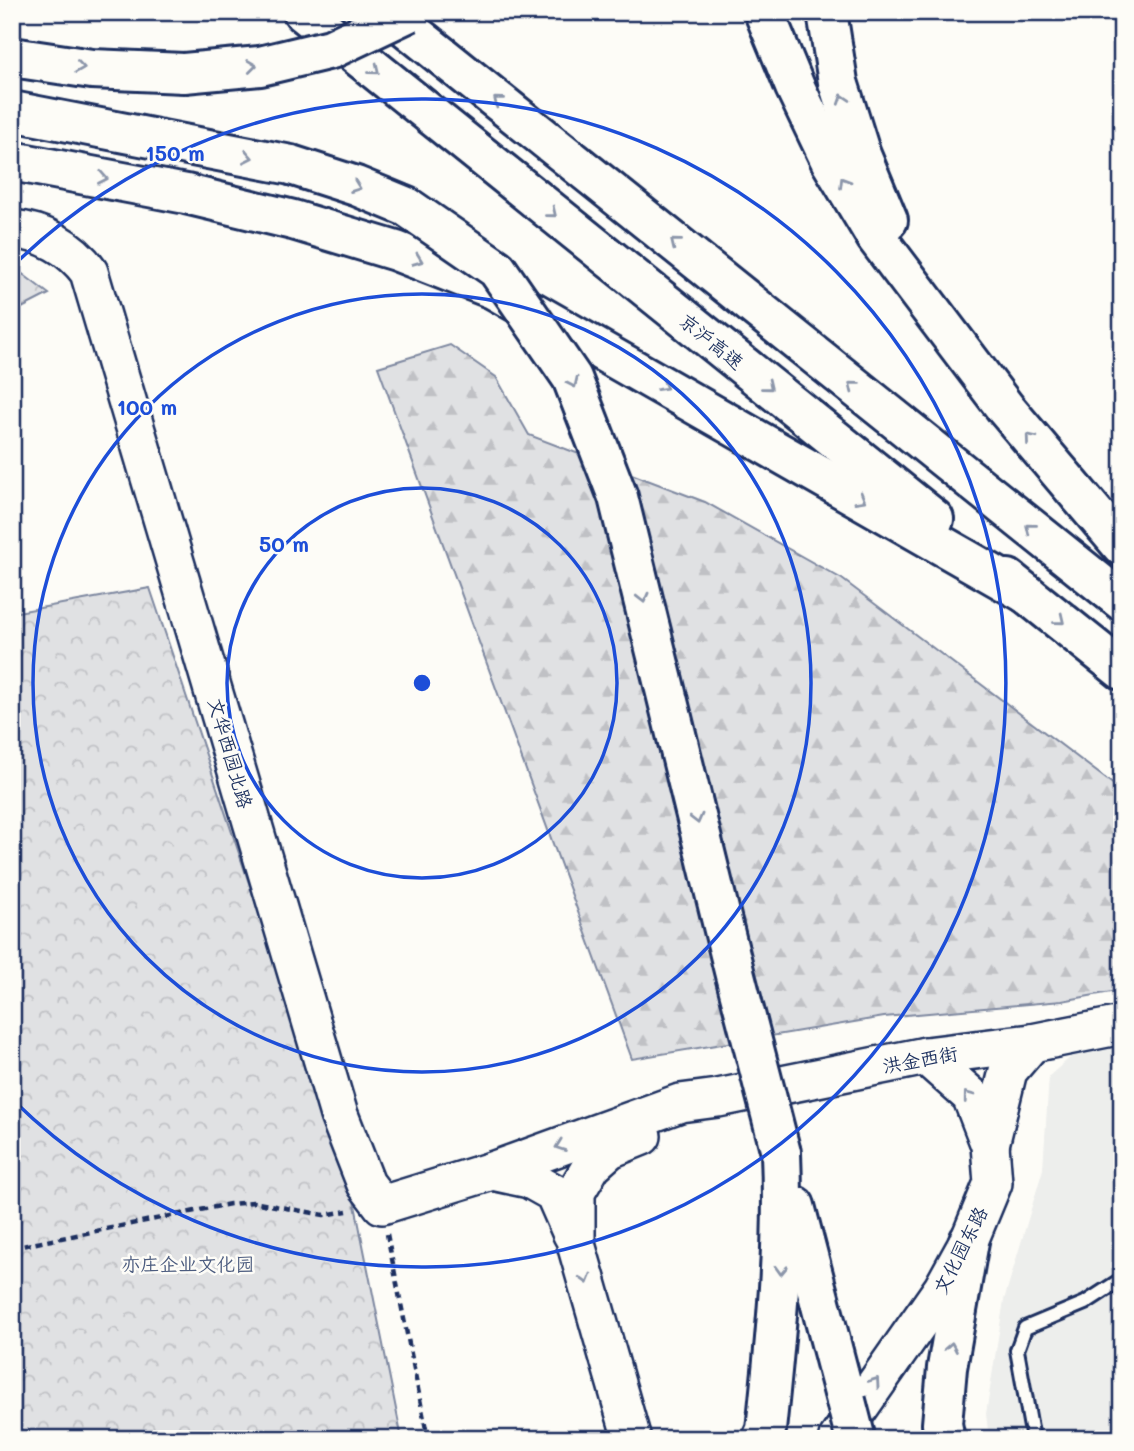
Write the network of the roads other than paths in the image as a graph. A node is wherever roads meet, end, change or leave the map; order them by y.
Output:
1 (303, 12) edge
2 (387, 12) edge
3 (409, 12) edge
4 (764, 12) edge
5 (827, 12) edge
6 (12, 57) edge
7 (12, 111) edge
8 (23, 164) edge
9 (12, 229) edge
10 (953, 338) junction
11 (1122, 546) edge
12 (1027, 594) junction
13 (1122, 601) edge
14 (1122, 670) edge
15 (1122, 1025) edge
16 (1032, 1044) junction
17 (926, 1056) junction
18 (718, 1098) junction
19 (990, 1145) junction
20 (781, 1153) junction
21 (492, 1171) junction
22 (969, 1241) junction
23 (576, 1244) junction
24 (1122, 1279) edge
25 (848, 1429) edge
26 (632, 1439) edge
27 (762, 1439) edge
28 (945, 1439) edge
29 (1032, 1439) edge

1 -> 12 highway, 京沪高速
13 -> 2 highway
6 -> 3 highway, bridge
10 -> 4 highway
10 -> 5 highway
7 -> 20 highway, bridge
8 -> 12 highway
9 - 21 street, 文华西园北路
11 -> 10 highway
12 -> 14 highway, 京沪高速
15 - 16 street, 洪金西街
16 - 17 street, 洪金西街
16 - 19 street
17 - 18 street, 洪金西街
19 -> 17 street, 文化园东路
18 -> 21 street
18 - 23 street
19 - 22 street, 文化园东路
20 - 25 highway
20 -> 27 highway
21 - 23 street
25 -> 22 street, 文化园东路
28 -> 22 highway
23 -> 26 street
24 - 29 lane

